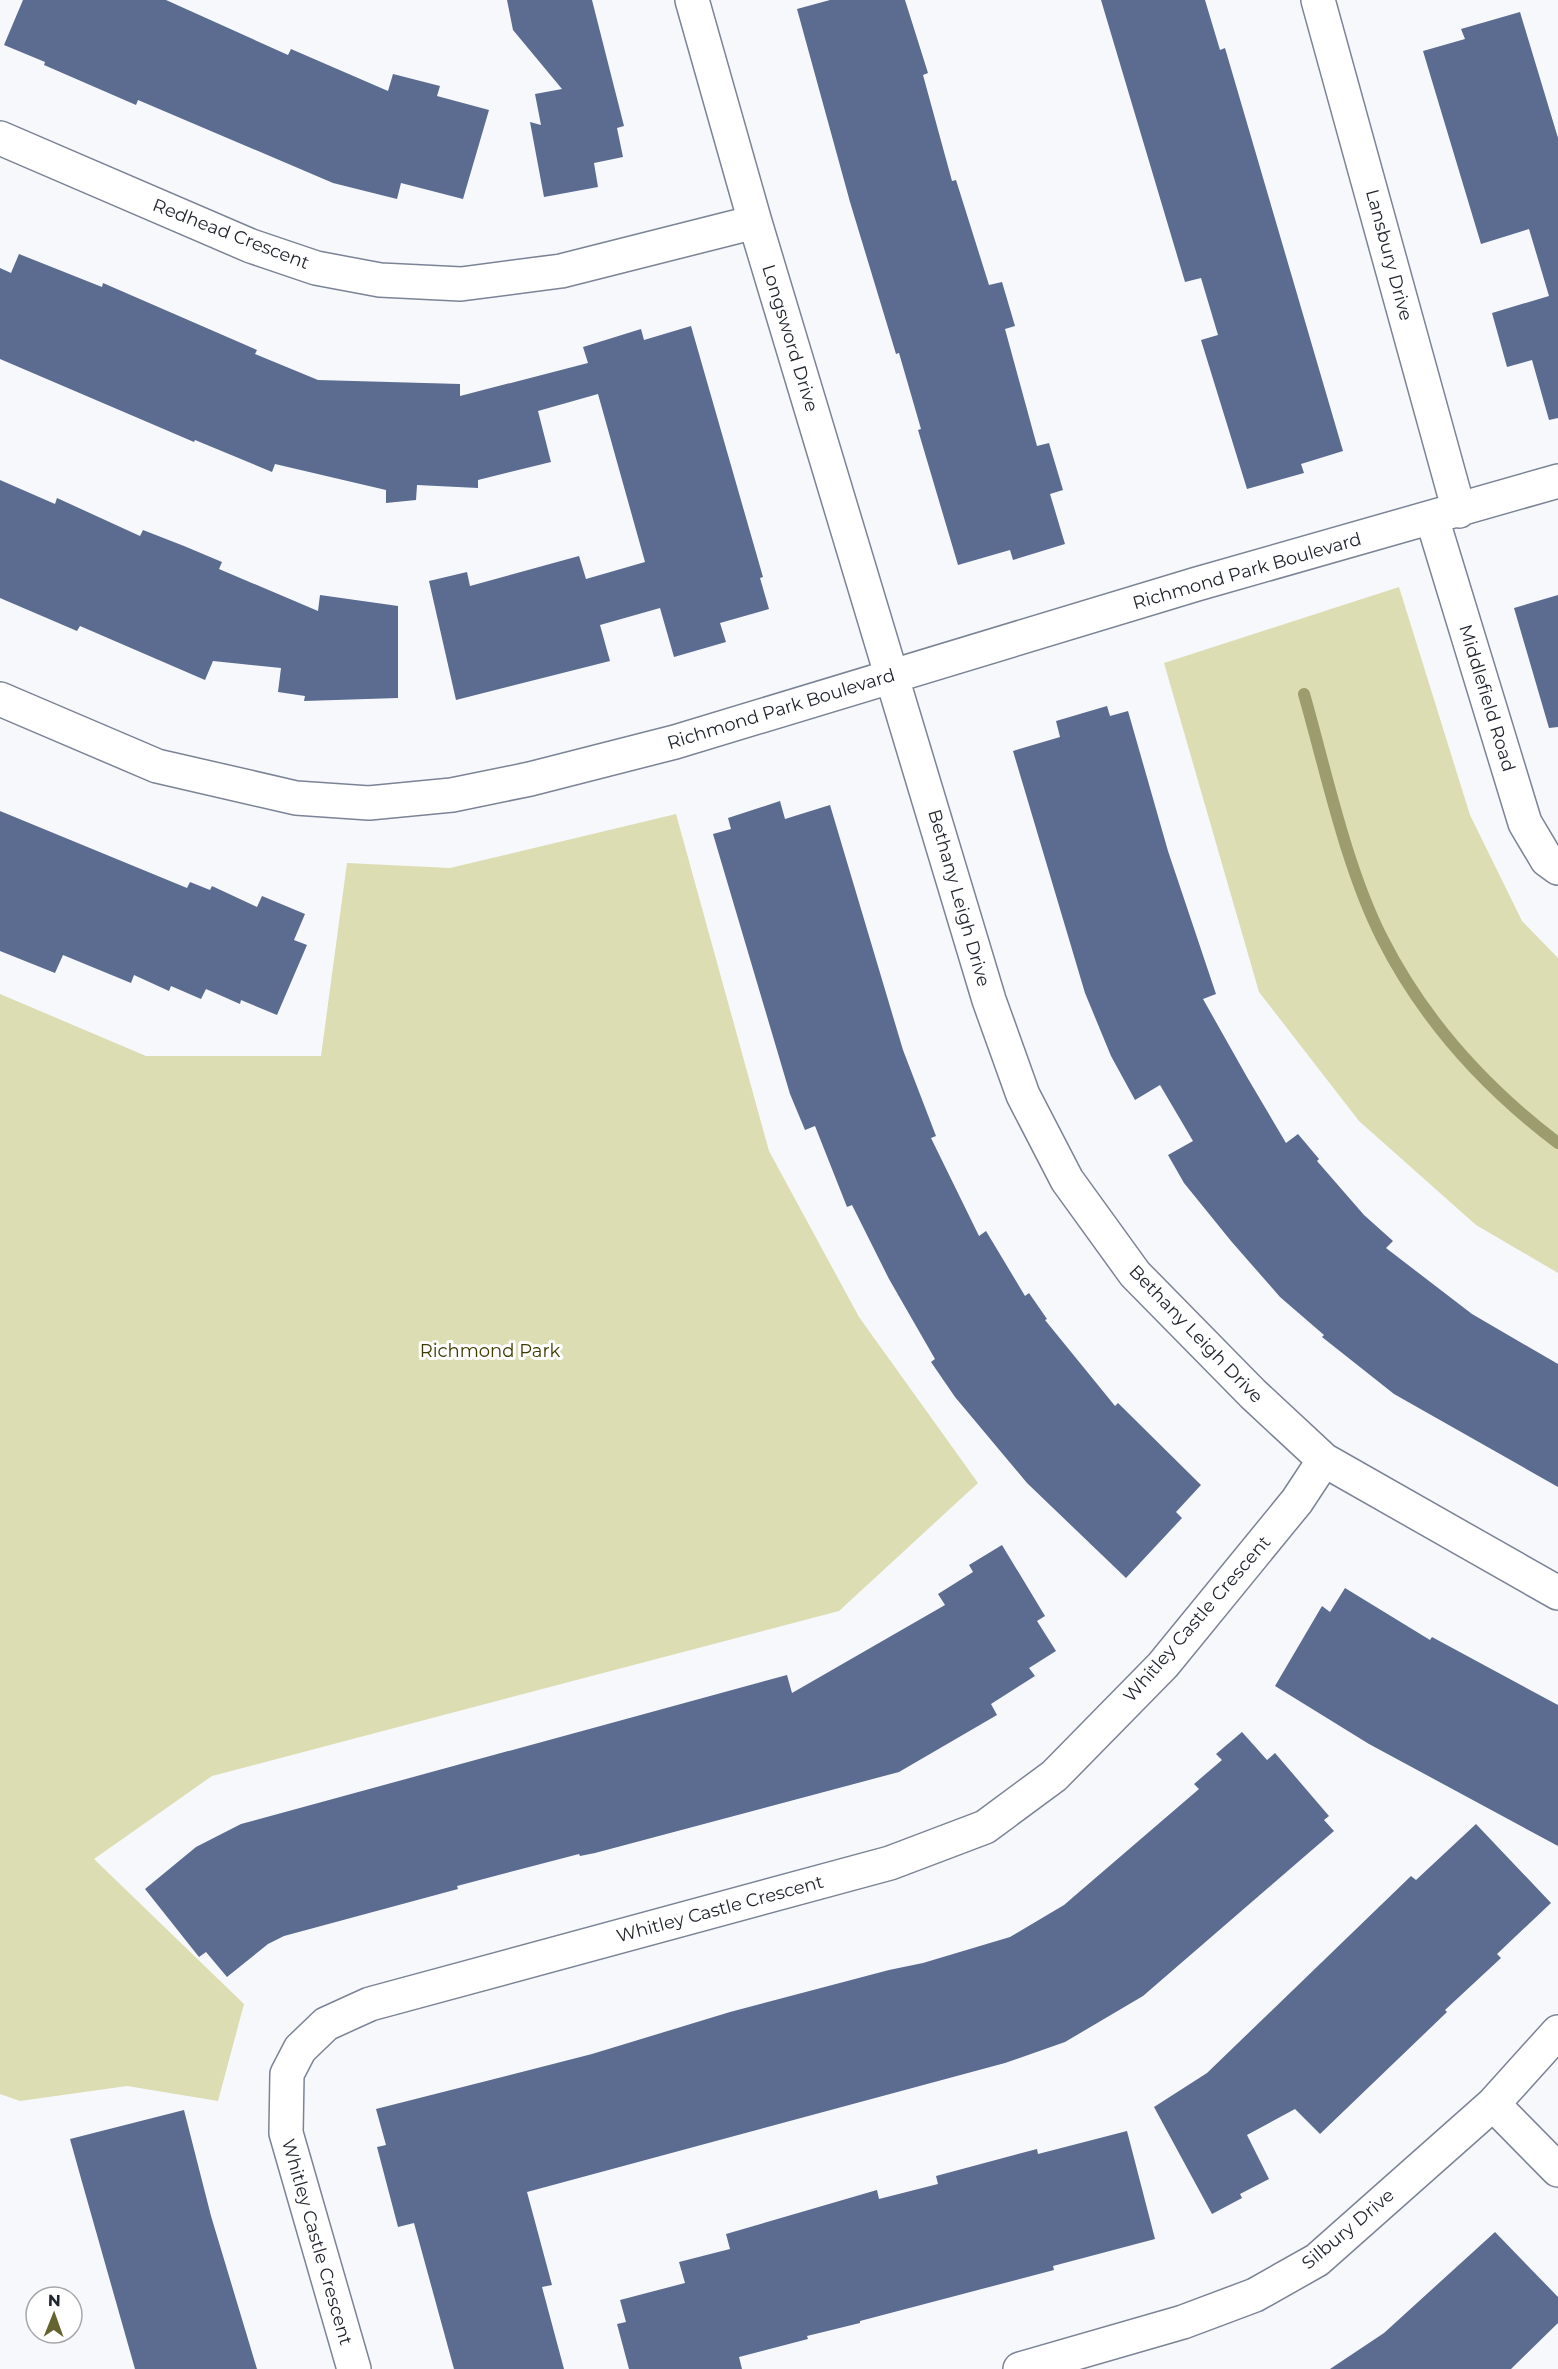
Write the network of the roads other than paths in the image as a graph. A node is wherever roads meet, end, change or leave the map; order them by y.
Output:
1 (692, 0) edge
2 (1318, 0) edge
3 (0, 138) edge
4 (755, 222) junction
5 (1558, 481) edge
6 (1446, 515) junction
7 (893, 675) junction
8 (0, 699) edge
9 (1558, 868) edge
10 (1324, 1460) junction
11 (1558, 1593) edge
12 (1558, 2032) edge
13 (1493, 2104) junction
14 (1558, 2170) edge
15 (1030, 2368) edge
16 (354, 2369) edge

1 - 4 street, Longsword Drive
2 - 6 street, Lansbury Drive
3 - 4 street, Redhead Crescent
4 - 7 street, Longsword Drive
5 - 6 street, Richmond Park Boulevard
6 - 7 street, Richmond Park Boulevard
6 - 9 street, Middlefield Road
7 - 8 street, Richmond Park Boulevard
7 - 10 street, Bethany Leigh Drive
10 - 11 street, Bethany Leigh Drive
10 - 16 street, Whitley Castle Crescent
12 - 13 street, Silbury Drive
13 - 14 street
13 - 15 street, Silbury Drive

